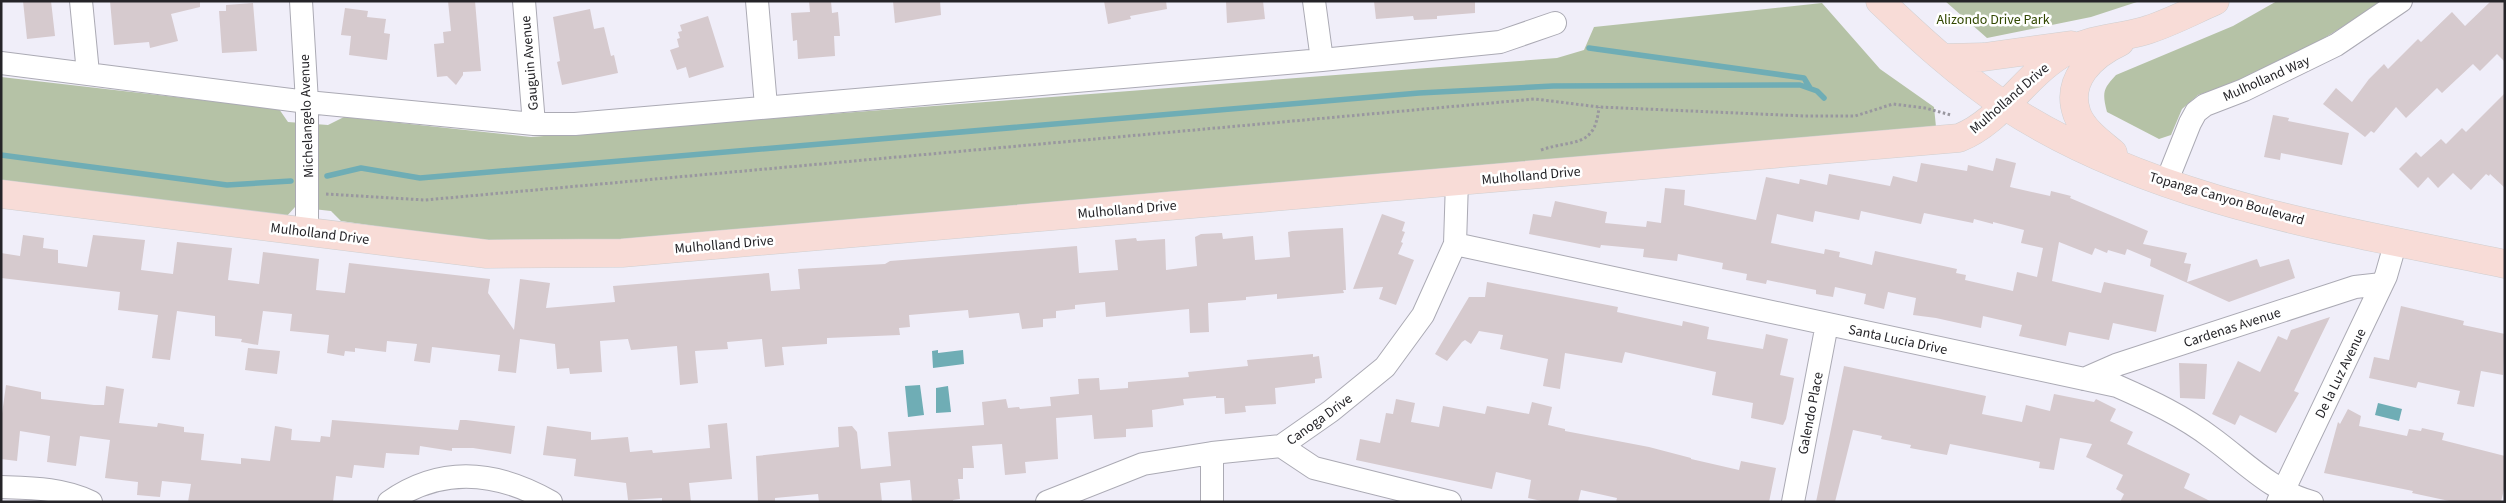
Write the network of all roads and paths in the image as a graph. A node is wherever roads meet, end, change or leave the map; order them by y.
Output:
1 (81, 1) edge
2 (301, 1) edge
3 (524, 1) edge
4 (757, 1) edge
5 (1314, 1) edge
6 (1880, 1) edge
7 (2215, 1) edge
8 (2401, 1) edge
9 (1555, 23) dead end
10 (2144, 30) junction
11 (2080, 44) junction
12 (1943, 58) junction
13 (1322, 60) junction
14 (1, 64) edge
15 (88, 74) junction
16 (308, 102) junction
17 (2005, 105) junction
18 (766, 106) junction
19 (1599, 107) junction
20 (1956, 116) dead end
21 (534, 124) junction
22 (2138, 172) junction
23 (1523, 176) junction
24 (1457, 181) junction
25 (2166, 183) junction
26 (308, 193) junction
27 (1, 194) edge
28 (307, 231) junction
29 (2396, 241) junction
30 (1455, 244) junction
31 (2505, 264) edge
32 (2382, 284) junction
33 (1827, 324) junction
34 (2084, 379) junction
35 (1281, 446) junction
36 (1212, 453) junction
37 (1, 487) edge
38 (2281, 496) edge
39 (91, 502) edge
40 (388, 502) edge
41 (551, 502) edge
42 (1047, 502) edge
43 (1212, 502) edge
44 (1450, 502) edge
45 (1793, 502) edge
46 (2312, 502) edge

1 - 15 street
2 - 16 street, Michelangelo Avenue
3 - 21 street, Gauguin Avenue
4 - 18 street
5 - 13 street
6 - 12 main road, Topanga Canyon Boulevard
7 - 10 main road, Mulholland Drive
8 - 25 street, Mulholland Way
9 - 13 street
10 - 11 main road, Mulholland Drive
10 - 22 main road
11 - 12 main road
11 - 17 main road, Mulholland Drive
12 - 17 main road, Topanga Canyon Boulevard
13 - 18 street
14 - 15 street
15 - 16 street
16 - 21 street
16 - 26 street, Michelangelo Avenue
17 - 22 main road, Topanga Canyon Boulevard
17 - 23 main road, Mulholland Drive
18 - 21 street
19 - 20 path
19 - 23 path
19 - 26 path
22 - 25 main road, Topanga Canyon Boulevard
23 - 24 main road, Mulholland Drive
24 - 28 main road, Mulholland Drive
24 - 30 street, Canoga Drive
25 - 29 main road, Topanga Canyon Boulevard
26 - 28 street, Michelangelo Avenue
27 - 28 main road, Mulholland Drive
29 - 31 main road, Topanga Canyon Boulevard
29 - 32 street, De la Luz Avenue
30 - 33 street, Santa Lucia Drive
30 - 35 street, Canoga Drive
32 - 34 street, Cardenas Avenue
32 - 38 street, De la Luz Avenue
33 - 34 street, Santa Lucia Drive
33 - 45 street, Galendo Place
34 - 38 street, Santa Lucia Drive
35 - 36 street, Canoga Drive
35 - 44 street
36 - 42 street, Canoga Drive
36 - 43 street
37 - 39 street
38 - 46 street, Santa Lucia Drive
40 - 41 street

